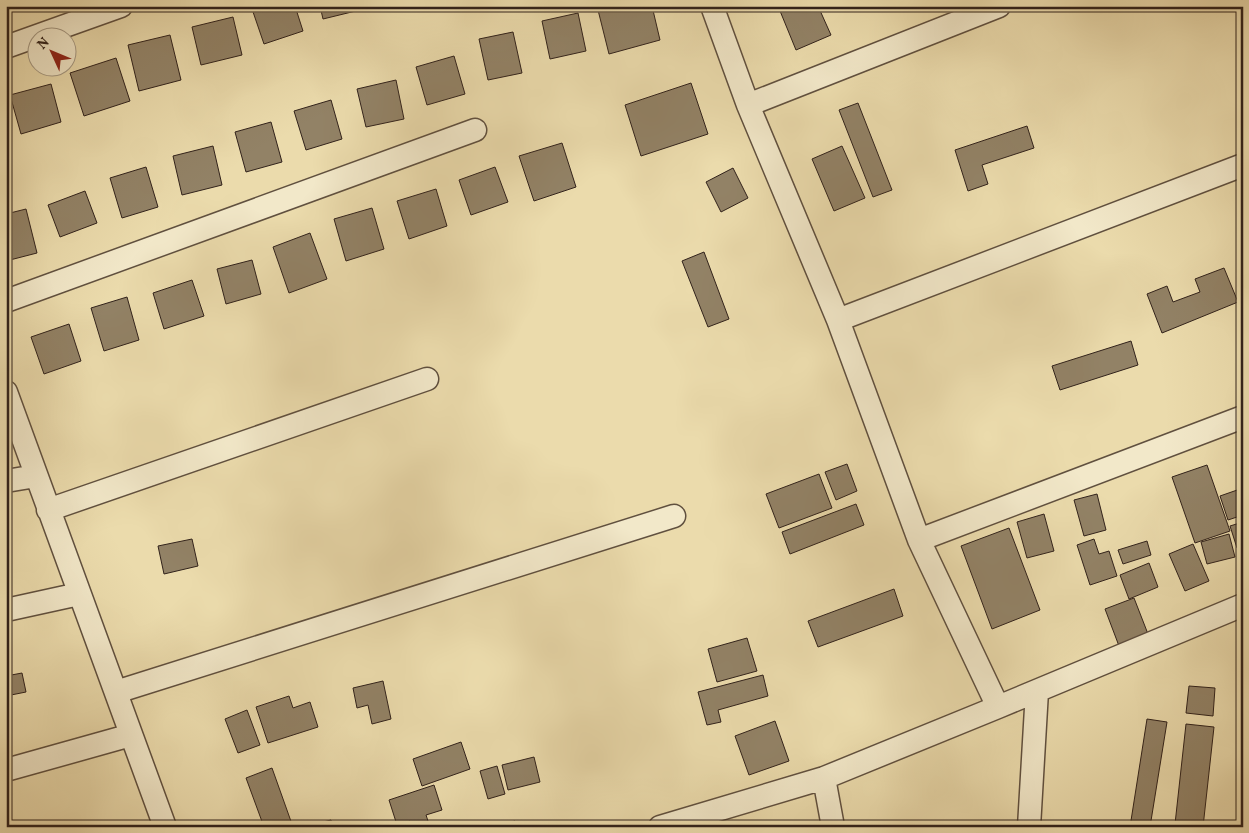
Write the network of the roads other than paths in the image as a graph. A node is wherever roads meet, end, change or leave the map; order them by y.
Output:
1 (121, 6) edge
2 (712, 6) edge
3 (999, 6) edge
4 (6, 47) edge
5 (748, 105) junction
6 (475, 130) dead end
7 (1243, 165) edge
8 (6, 301) edge
9 (838, 320) junction
10 (427, 379) dead end
11 (6, 392) edge
12 (1243, 417) edge
13 (36, 476) junction
14 (6, 482) edge
15 (48, 510) junction
16 (674, 516) dead end
17 (918, 540) junction
18 (79, 594) junction
19 (1243, 605) edge
20 (6, 610) edge
21 (116, 692) junction
22 (1037, 692) junction
23 (998, 707) junction
24 (132, 735) junction
25 (6, 770) edge
26 (824, 778) junction
27 (165, 827) edge
28 (660, 827) edge
29 (833, 827) edge
30 (1029, 827) edge

1 - 4 street
2 - 5 street
3 - 5 street
5 - 9 street
6 - 8 street
7 - 9 street
9 - 17 street
10 - 15 street
11 - 13 street
12 - 17 street
13 - 14 street
13 - 15 street
15 - 18 street
16 - 21 street
17 - 23 street
18 - 20 street
18 - 21 street
19 - 22 street
21 - 24 street
22 - 23 street
22 - 30 street
23 - 26 street
24 - 25 street
24 - 27 street
26 - 28 street
26 - 29 street

